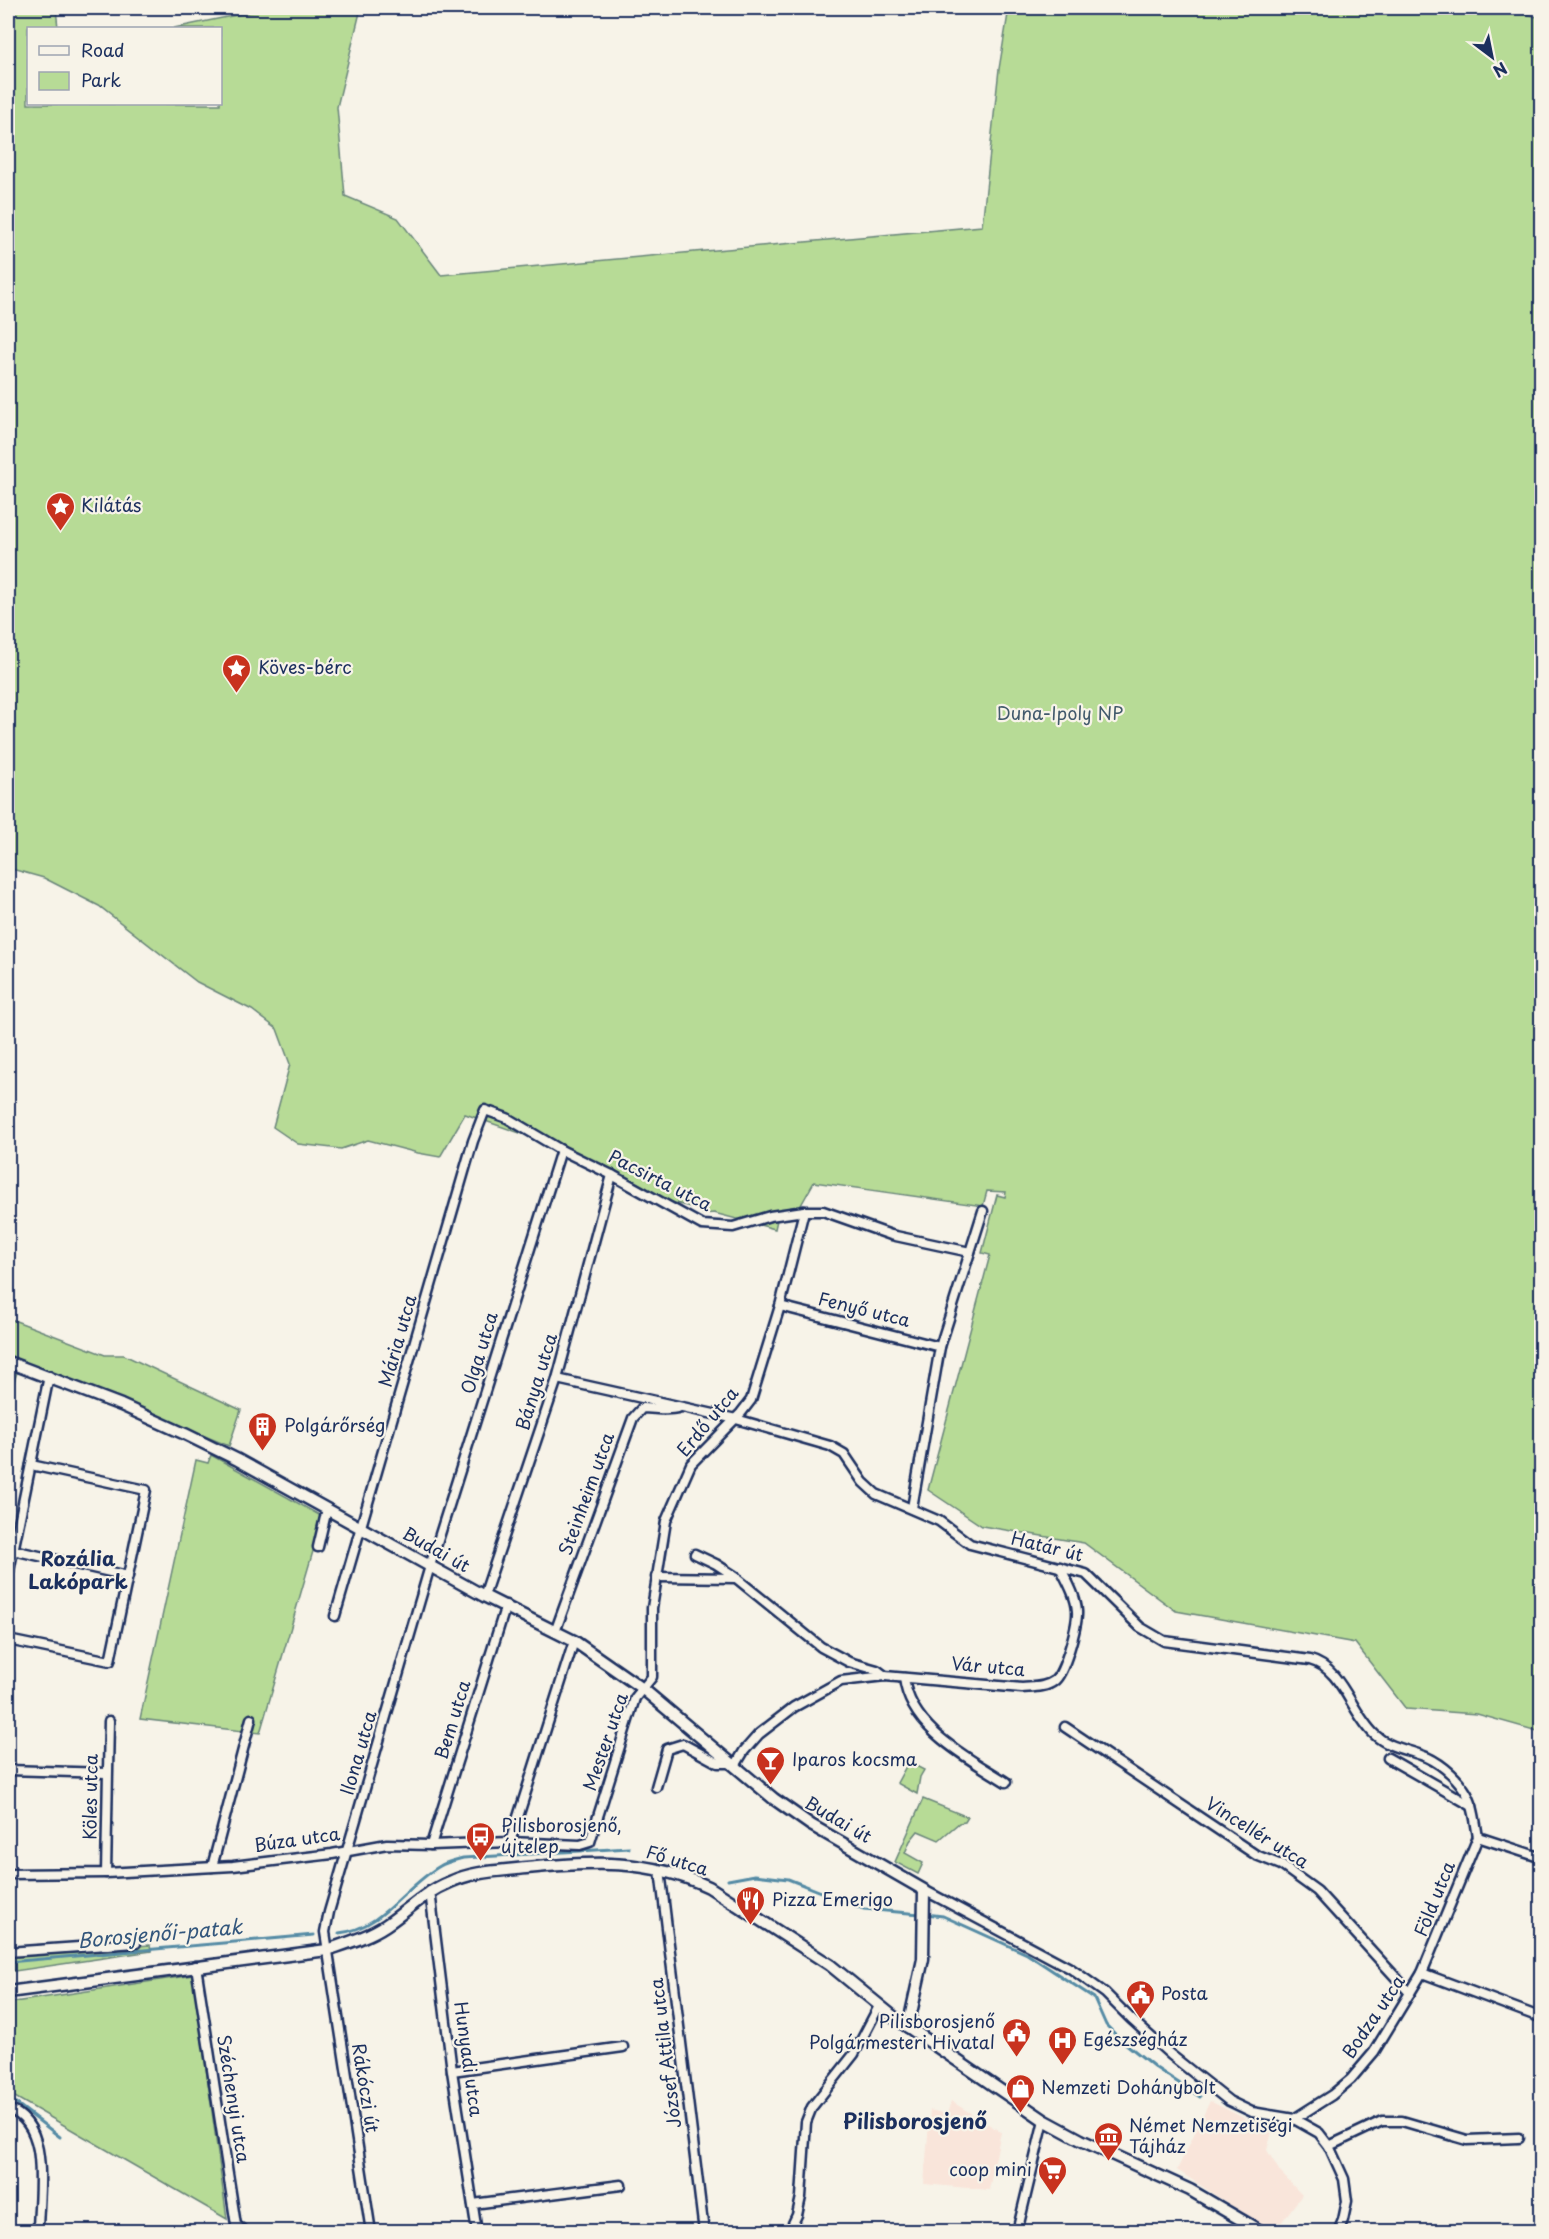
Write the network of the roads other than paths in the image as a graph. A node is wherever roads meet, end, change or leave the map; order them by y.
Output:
1 (485, 1110) joint
2 (561, 1150) junction
3 (612, 1175) junction
4 (804, 1211) junction
5 (983, 1211) dead end
6 (970, 1252) junction
7 (780, 1306) junction
8 (940, 1347) junction
9 (8, 1362) edge
10 (49, 1376) junction
11 (557, 1379) junction
12 (682, 1407) junction
13 (736, 1419) junction
14 (31, 1465) junction
15 (912, 1508) junction
16 (327, 1509) junction
17 (361, 1527) junction
18 (318, 1548) dead end
19 (13, 1550) junction
20 (695, 1554) dead end
21 (430, 1566) junction
22 (1060, 1567) junction
23 (8, 1576) edge
24 (128, 1576) junction
25 (656, 1577) junction
26 (736, 1578) junction
27 (484, 1596) junction
28 (506, 1605) junction
29 (335, 1616) dead end
30 (555, 1632) junction
31 (8, 1640) edge
32 (574, 1641) junction
33 (885, 1676) junction
34 (904, 1678) junction
35 (643, 1689) junction
36 (251, 1719) dead end
37 (109, 1721) dead end
38 (1065, 1727) dead end
39 (1388, 1758) dead end
40 (733, 1764) junction
41 (8, 1770) edge
42 (107, 1773) junction
43 (1006, 1782) dead end
44 (656, 1787) dead end
45 (1473, 1806) junction
46 (1478, 1837) junction
47 (510, 1842) junction
48 (590, 1842) joint
49 (431, 1845) junction
50 (347, 1850) junction
51 (1542, 1858) edge
52 (212, 1867) junction
53 (660, 1870) junction
54 (106, 1873) junction
55 (8, 1874) edge
56 (924, 1890) junction
57 (430, 1891) junction
58 (136, 1943) dead end
59 (327, 1950) junction
60 (8, 1952) edge
61 (196, 1966) junction
62 (1422, 1973) junction
63 (8, 1992) edge
64 (1410, 1993) junction
65 (879, 2006) junction
66 (1542, 2018) edge
67 (908, 2027) junction
68 (622, 2047) dead end
69 (452, 2071) junction
70 (8, 2109) edge
71 (1294, 2119) junction
72 (1044, 2120) junction
73 (1519, 2138) dead end
74 (1329, 2146) junction
75 (621, 2185) dead end
76 (473, 2204) junction
77 (38, 2232) edge
78 (245, 2232) edge
79 (371, 2232) edge
80 (477, 2232) edge
81 (704, 2232) edge
82 (789, 2232) edge
83 (1017, 2232) edge
84 (1262, 2232) edge
85 (1338, 2232) edge

1 - 2 street, Pacsirta utca
1 - 17 street, Mária utca
2 - 3 street, Pacsirta utca
2 - 21 street, Olga utca
3 - 4 street, Pacsirta utca
3 - 11 street, Bánya utca
4 - 6 street, Pacsirta utca
4 - 7 street, Erdő utca
5 - 6 street
6 - 8 street
7 - 8 street, Fenyő utca
7 - 13 street, Erdő utca
8 - 15 street
9 - 10 street, Budai út
10 - 14 street
10 - 16 street, Budai út
11 - 12 street
11 - 27 street, Bánya utca
12 - 13 street, Határ út
12 - 30 street, Steinheim utca
13 - 15 street, Határ út
13 - 25 street, Erdő utca
14 - 19 street
14 - 24 street
15 - 22 street, Határ út
16 - 17 street, Budai út
16 - 18 street
17 - 21 street, Budai út
17 - 29 street, Mária utca
19 - 23 street
19 - 24 street
20 - 26 street, Vár utca
21 - 27 street, Budai út
21 - 50 street, Ilona utca
22 - 34 street, Vár utca
22 - 45 street, Határ út
24 - 31 street
25 - 26 street
25 - 35 street, Erdő utca
26 - 33 street, Vár utca
27 - 28 street, Budai út
28 - 30 street, Budai út
28 - 49 street, Bem utca
30 - 32 street, Budai út
32 - 35 street, Budai út
32 - 47 street
33 - 34 street, Vár utca
33 - 40 street
34 - 43 street
35 - 40 street, Budai út
35 - 48 street, Mester utca
36 - 52 street
37 - 42 street, Köles utca
38 - 64 street, Vincellér utca
39 - 45 street
40 - 44 street
40 - 56 street, Budai út
41 - 42 street
42 - 54 street, Köles utca
45 - 46 street
46 - 51 street
46 - 62 street, Föld utca
47 - 48 street, Búza utca
47 - 49 street, Búza utca
49 - 50 street, Búza utca
50 - 52 street, Búza utca
50 - 59 street, Ilona utca
52 - 54 street, Búza utca
53 - 57 street, Fő utca
53 - 65 street, Fő utca
53 - 81 street, József Attila utca
54 - 55 street, Búza utca
56 - 67 street
56 - 71 street, Budai út
57 - 59 street, Fő utca
57 - 69 street, Hunyadi utca
58 - 60 street
59 - 61 street, Fő utca
59 - 79 street, Rákóczi út
61 - 63 street, Fő utca
61 - 78 street, Széchenyi utca
62 - 64 street, Bodza utca
62 - 66 street
64 - 71 street, Bodza utca
65 - 67 street, Fő utca
65 - 82 street
67 - 72 street, Fő utca
68 - 69 street
69 - 76 street, Hunyadi utca
70 - 77 street
71 - 74 street, Budai út
72 - 83 street
72 - 84 street, Fő utca
73 - 74 street
74 - 85 street, Budai út
75 - 76 street
76 - 80 street, Hunyadi utca

